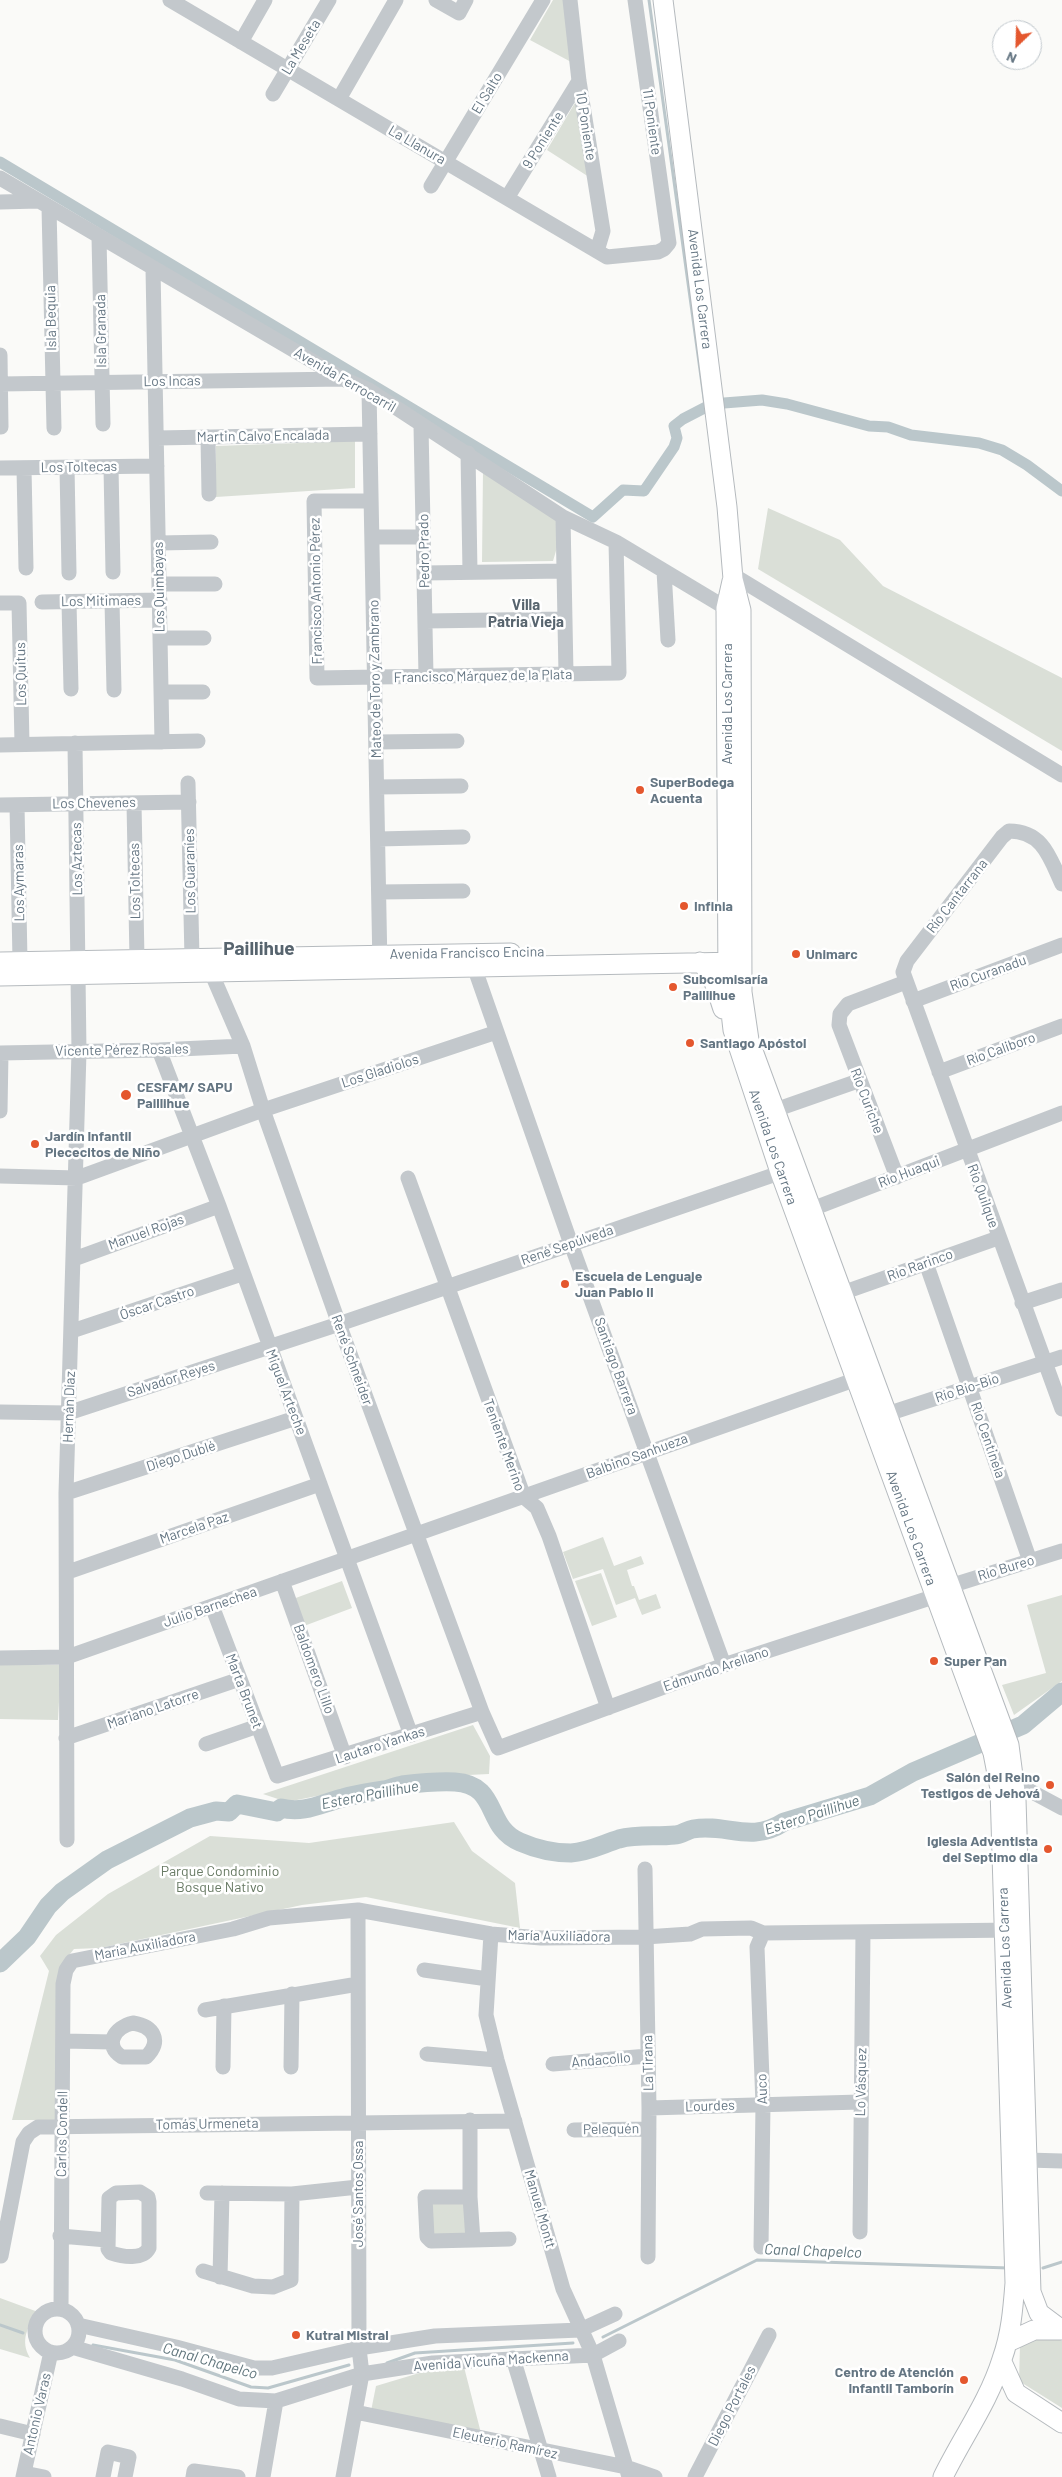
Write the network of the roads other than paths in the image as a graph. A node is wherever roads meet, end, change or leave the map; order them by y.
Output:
1 (170, 0) edge
2 (200, 0) edge
3 (265, 0) edge
4 (329, 0) edge
5 (396, 0) edge
6 (436, 0) edge
7 (466, 0) edge
8 (543, 0) edge
9 (570, 0) edge
10 (634, 0) edge
11 (663, 0) edge
12 (192, 13) junction
13 (241, 42) junction
14 (288, 69) junction
15 (579, 81) junction
16 (273, 94) dead end
17 (338, 99) junction
18 (446, 162) junction
19 (0, 178) edge
20 (431, 186) dead end
21 (507, 198) junction
22 (0, 202) edge
23 (44, 204) junction
24 (99, 237) junction
25 (669, 243) joint
26 (597, 251) junction
27 (153, 269) junction
28 (0, 355) edge
29 (343, 379) junction
30 (102, 382) junction
31 (156, 382) junction
32 (53, 383) junction
33 (0, 384) edge
34 (369, 390) junction
35 (103, 424) dead end
36 (421, 426) junction
37 (1, 427) dead end
38 (54, 428) dead end
39 (370, 434) junction
40 (208, 437) junction
41 (156, 438) junction
42 (468, 453) junction
43 (157, 466) junction
44 (67, 467) junction
45 (111, 467) junction
46 (0, 468) edge
47 (24, 468) junction
48 (209, 494) dead end
49 (371, 500) junction
50 (563, 517) junction
51 (423, 536) junction
52 (372, 537) junction
53 (211, 542) dead end
54 (616, 542) junction
55 (158, 543) junction
56 (26, 568) dead end
57 (564, 570) junction
58 (664, 571) junction
59 (113, 572) dead end
60 (470, 572) junction
61 (69, 573) dead end
62 (424, 573) junction
63 (733, 577) junction
64 (159, 584) junction
65 (215, 584) dead end
66 (160, 600) junction
67 (112, 601) junction
68 (42, 602) dead end
69 (69, 602) junction
70 (0, 603) edge
71 (734, 609) junction
72 (565, 619) junction
73 (425, 621) junction
74 (160, 638) junction
75 (204, 638) dead end
76 (668, 640) dead end
77 (566, 674) junction
78 (426, 676) junction
79 (375, 677) junction
80 (317, 678) joint
81 (71, 689) dead end
82 (114, 690) dead end
83 (161, 692) junction
84 (203, 692) dead end
85 (457, 740) dead end
86 (162, 742) junction
87 (198, 742) dead end
88 (376, 742) junction
89 (22, 744) junction
90 (74, 744) junction
91 (0, 745) edge
92 (1062, 775) edge
93 (188, 783) dead end
94 (461, 786) dead end
95 (377, 787) junction
96 (188, 802) junction
97 (134, 803) junction
98 (76, 804) junction
99 (0, 805) edge
100 (17, 805) junction
101 (462, 837) dead end
102 (378, 839) junction
103 (1062, 884) edge
104 (463, 891) dead end
105 (379, 892) junction
106 (1062, 945) edge
107 (735, 955) junction
108 (192, 958) junction
109 (137, 959) junction
110 (471, 960) junction
111 (20, 961) junction
112 (0, 962) edge
113 (380, 962) junction
114 (700, 962) junction
115 (79, 967) junction
116 (211, 972) junction
117 (0, 976) edge
118 (906, 982) junction
119 (914, 1001) junction
120 (1062, 1026) edge
121 (497, 1032) junction
122 (243, 1046) junction
123 (159, 1050) junction
124 (739, 1050) junction
125 (79, 1052) junction
126 (0, 1053) edge
127 (939, 1072) junction
128 (858, 1081) junction
129 (263, 1110) junction
130 (775, 1110) junction
131 (0, 1111) edge
132 (1062, 1113) edge
133 (190, 1137) junction
134 (967, 1151) junction
135 (788, 1170) junction
136 (0, 1176) edge
137 (897, 1177) junction
138 (77, 1178) junction
139 (408, 1178) dead end
140 (219, 1206) junction
141 (812, 1209) junction
142 (998, 1238) junction
143 (571, 1244) junction
144 (74, 1259) junction
145 (926, 1263) junction
146 (242, 1274) junction
147 (446, 1287) junction
148 (1062, 1290) edge
149 (842, 1293) junction
150 (1022, 1302) junction
151 (339, 1324) junction
152 (72, 1332) junction
153 (269, 1347) junction
154 (1062, 1357) edge
155 (1045, 1362) junction
156 (857, 1378) junction
157 (969, 1387) junction
158 (1062, 1409) edge
159 (0, 1412) edge
160 (68, 1413) junction
161 (879, 1416) junction
162 (296, 1418) junction
163 (648, 1452) junction
164 (320, 1484) junction
165 (66, 1493) junction
166 (524, 1497) junction
167 (416, 1534) junction
168 (1062, 1551) edge
169 (347, 1558) junction
170 (1030, 1561) junction
171 (68, 1572) junction
172 (282, 1581) junction
173 (943, 1591) junction
174 (212, 1606) junction
175 (67, 1657) junction
176 (0, 1658) edge
177 (724, 1665) junction
178 (240, 1679) junction
179 (608, 1708) junction
180 (482, 1712) junction
181 (258, 1726) junction
182 (410, 1735) junction
183 (66, 1738) junction
184 (206, 1744) dead end
185 (498, 1748) joint
186 (1001, 1749) junction
187 (345, 1757) junction
188 (998, 1774) junction
189 (277, 1776) joint
190 (1015, 1782) junction
191 (1062, 1808) edge
192 (67, 1840) dead end
193 (645, 1870) dead end
194 (358, 1910) junction
195 (1012, 1930) junction
196 (863, 1932) junction
197 (763, 1933) junction
198 (492, 1934) junction
199 (645, 1937) junction
200 (72, 1960) joint
201 (424, 1970) dead end
202 (488, 1979) junction
203 (358, 1984) junction
204 (292, 1994) junction
205 (224, 2006) junction
206 (205, 2010) dead end
207 (64, 2041) junction
208 (112, 2042) dead end
209 (427, 2054) dead end
210 (648, 2056) junction
211 (496, 2060) junction
212 (554, 2064) dead end
213 (223, 2067) dead end
214 (291, 2067) dead end
215 (860, 2102) junction
216 (763, 2105) junction
217 (649, 2108) junction
218 (470, 2120) junction
219 (515, 2121) junction
220 (358, 2122) junction
221 (62, 2126) junction
222 (649, 2129) junction
223 (574, 2130) dead end
224 (1027, 2160) junction
225 (1062, 2161) edge
226 (358, 2187) junction
227 (292, 2194) junction
228 (470, 2197) junction
229 (860, 2232) dead end
230 (60, 2236) junction
231 (108, 2240) junction
232 (473, 2240) junction
233 (509, 2240) dead end
234 (761, 2247) dead end
235 (1, 2256) edge
236 (648, 2257) dead end
237 (203, 2272) dead end
238 (220, 2276) junction
239 (61, 2309) junction
240 (615, 2314) dead end
241 (78, 2325) junction
242 (580, 2330) junction
243 (1062, 2330) edge
244 (769, 2335) dead end
245 (619, 2341) dead end
246 (1008, 2342) junction
247 (72, 2347) junction
248 (359, 2348) junction
249 (51, 2352) junction
250 (593, 2355) junction
251 (513, 2358) junction
252 (1002, 2362) junction
253 (362, 2374) junction
254 (276, 2401) junction
255 (355, 2412) junction
256 (1062, 2423) edge
257 (0, 2426) edge
258 (33, 2434) junction
259 (542, 2452) junction
260 (628, 2472) edge
261 (194, 2474) edge
262 (24, 2475) edge
263 (44, 2477) edge
264 (103, 2477) edge
265 (125, 2477) edge
266 (238, 2477) edge
267 (263, 2477) edge
268 (343, 2477) edge
269 (548, 2477) edge
270 (655, 2477) edge
271 (695, 2477) edge
272 (943, 2477) edge

1 - 12 street, La Llanura
2 - 12 street
3 - 13 street
4 - 14 street, La Meseta
5 - 17 street
6 - 7 street
8 - 18 street, El Salto
9 - 15 street, 10 Poniente
10 - 25 street, 11 Poniente
11 - 63 main road, Avenida Los Carrera
12 - 13 street, La Llanura
13 - 14 street, La Llanura
14 - 16 street, La Meseta
14 - 17 street, La Llanura
15 - 21 street, 9 Poniente
15 - 26 street, 10 Poniente
17 - 18 street, La Llanura
18 - 20 street, El Salto
18 - 21 street, La Llanura
19 - 23 street, Avenida Ferrocarril
21 - 26 street, La Llanura
22 - 23 street
23 - 24 street, Avenida Ferrocarril
23 - 32 street, Isla Bequia
24 - 27 street, Avenida Ferrocarril
24 - 30 street, Isla Granada
25 - 26 street, La Llanura
27 - 29 street, Avenida Ferrocarril
27 - 31 street, Los Quimbayas
28 - 33 street
29 - 31 street, Los Incas
29 - 34 street, Avenida Ferrocarril
30 - 31 street, Los Incas
30 - 32 street, Los Incas
30 - 35 street, Isla Granada
31 - 41 street, Los Quimbayas
32 - 33 street, Los Incas
32 - 38 street, Isla Bequia
33 - 37 street
34 - 36 street, Avenida Ferrocarril
34 - 39 street, Mateo de Toro y Zambrano
36 - 42 street, Avenida Ferrocarril
36 - 51 street, Pedro Prado
39 - 40 street, Martin Calvo Encalada
39 - 49 street, Mateo de Toro y Zambrano
40 - 41 street, Martin Calvo Encalada
40 - 48 street
41 - 43 street, Los Quimbayas
42 - 50 street, Avenida Ferrocarril
42 - 60 street
43 - 45 street, Los Toltecas
43 - 55 street, Los Quimbayas
44 - 45 street, Los Toltecas
44 - 47 street, Los Toltecas
44 - 61 street
45 - 59 street
46 - 47 street, Los Toltecas
47 - 56 street
49 - 52 street, Mateo de Toro y Zambrano
49 - 80 street, Francisco Antonio Pérez
50 - 54 street, Avenida Ferrocarril
50 - 57 street
51 - 52 street
51 - 62 street, Pedro Prado
52 - 79 street, Mateo de Toro y Zambrano
53 - 55 street
54 - 58 street, Avenida Ferrocarril
54 - 77 street, Francisco Márquez de la Plata
55 - 64 street, Los Quimbayas
57 - 60 street
57 - 72 street
58 - 71 street, Avenida Ferrocarril
58 - 76 street
60 - 62 street
62 - 73 street, Pedro Prado
63 - 71 main road, Avenida Los Carrera
63 - 92 street
64 - 65 street, Los Mitimaes
64 - 66 street, Los Quimbayas
66 - 67 street, Los Mitimaes
66 - 74 street, Los Quimbayas
67 - 69 street, Los Mitimaes
67 - 82 street
68 - 69 street, Los Mitimaes
69 - 81 street
70 - 89 street, Los Quitus
71 - 107 main road, Avenida Los Carrera
72 - 73 street
72 - 77 street
73 - 78 street, Pedro Prado
74 - 75 street
74 - 83 street, Los Quimbayas
77 - 78 street, Francisco Márquez de la Plata
78 - 79 street, Francisco Márquez de la Plata
79 - 80 street, Francisco Márquez de la Plata
79 - 88 street, Mateo de Toro y Zambrano
83 - 84 street
83 - 86 street, Los Quimbayas
85 - 88 street
86 - 87 street
86 - 90 street
88 - 95 street, Mateo de Toro y Zambrano
89 - 90 street
89 - 91 street
90 - 98 street, Los Aztecas
93 - 96 street, Los Guaraníes
94 - 95 street
95 - 102 street, Mateo de Toro y Zambrano
96 - 97 street, Los Chevenes
96 - 108 street, Los Guaraníes
97 - 98 street, Los Chevenes
97 - 109 street, Los Toltecas
98 - 100 street, Los Chevenes
98 - 115 street, Los Aztecas
99 - 100 street, Los Chevenes
100 - 111 street, Los Aymaras
101 - 102 street
102 - 105 street, Mateo de Toro y Zambrano
103 - 118 street, Río Cantarrana
104 - 105 street
105 - 113 street, Mateo de Toro y Zambrano
106 - 119 street, Río Curanadu
107 - 110 main road, Avenida Francisco Encina
107 - 114 main road, Avenida Francisco Encina
107 - 124 main road, Avenida Los Carrera
107 - 130 main road, Avenida Los Carrera
108 - 109 main road, Avenida Francisco Encina
108 - 113 main road, Avenida Francisco Encina
108 - 116 street
109 - 115 main road, Avenida Francisco Encina
110 - 113 main road, Avenida Francisco Encina
110 - 114 main road, Avenida Francisco Encina
110 - 121 street, Santiago Barrera
111 - 112 main road, Avenida Francisco Encina
111 - 115 main road, Avenida Francisco Encina
113 - 116 main road, Avenida Francisco Encina
114 - 124 main road
115 - 116 main road, Avenida Francisco Encina
115 - 117 main road, Avenida Francisco Encina
115 - 125 street, Hernán Díaz
116 - 122 street, René Schneider
118 - 119 street, Río Quilque
118 - 128 street, Río Curiche
119 - 127 street, Río Quilque
120 - 127 street, Río Caliboro
121 - 129 street, Los Gladiolos
121 - 143 street, Santiago Barrera
122 - 123 street, Vicente Pérez Rosales
122 - 129 street, René Schneider
123 - 125 street, Vicente Pérez Rosales
123 - 133 street, Miguel Arteche
124 - 135 main road, Avenida Los Carrera
125 - 126 street, Vicente Pérez Rosales
125 - 138 street, Hernán Díaz
126 - 131 street
127 - 134 street, Río Quilque
128 - 130 street
128 - 137 street, Río Curiche
129 - 133 street, Los Gladiolos
129 - 151 street, René Schneider
130 - 135 main road, Avenida Los Carrera
132 - 134 street, Río Huaqui
133 - 138 street, Los Gladiolos
133 - 140 street, Miguel Arteche
134 - 137 street, Río Huaqui
134 - 142 street, Río Quilque
135 - 141 main road, Avenida Los Carrera
135 - 143 street, René Sepúlveda
135 - 156 main road, Avenida Los Carrera
136 - 138 street
137 - 141 street, Río Huaqui
138 - 144 street, Hernán Díaz
139 - 147 street, Teniente Merino
140 - 144 street, Manuel Rojas
140 - 146 street, Miguel Arteche
141 - 149 main road, Avenida Los Carrera
142 - 145 street, Río Rarinco
142 - 150 street, Río Quilque
143 - 147 street, René Sepúlveda
143 - 163 street, Santiago Barrera
144 - 152 street, Hernán Díaz
145 - 149 street, Río Rarinco
145 - 157 street, Río Centinela
146 - 152 street, Óscar Castro
146 - 153 street, Miguel Arteche
147 - 151 street, René Sepúlveda
147 - 166 street, Teniente Merino
148 - 150 street
149 - 161 main road, Avenida Los Carrera
150 - 155 street, Río Quilque
151 - 153 street, Salvador Reyes
151 - 167 street, René Schneider
152 - 160 street, Hernán Díaz
153 - 160 street, Salvador Reyes
153 - 162 street, Miguel Arteche
154 - 155 street, Río Bío-Bío
155 - 157 street, Río Bío-Bío
155 - 158 street, Río Quilque
156 - 161 main road, Avenida Los Carrera
156 - 163 street, Balbino Sanhueza
157 - 161 street, Río Bío-Bío
157 - 170 street, Río Centinela
159 - 160 street, Salvador Reyes
160 - 165 street, Hernán Díaz
161 - 173 main road, Avenida Los Carrera
162 - 164 street, Miguel Arteche
162 - 165 street, Diego Dublé
163 - 166 street, Balbino Sanhueza
163 - 177 street, Santiago Barrera
164 - 169 street, Miguel Arteche
164 - 171 street, Marcela Paz
165 - 171 street, Hernán Díaz
166 - 167 street, Balbino Sanhueza
166 - 179 street, Teniente Merino
167 - 169 street, Julio Barnechea
167 - 180 street, René Schneider
168 - 170 street, Río Bureo
169 - 172 street, Julio Barnechea
169 - 182 street, Miguel Arteche
170 - 173 street, Río Bureo
171 - 175 street, Hernán Díaz
172 - 174 street, Julio Barnechea
172 - 187 street, Baldomero Lillo
173 - 177 street, Edmundo Arellano
173 - 186 main road, Avenida Los Carrera
174 - 175 street, Julio Barnechea
174 - 178 street, Marta Brunet
175 - 176 street, Julio Barnechea
175 - 183 street, Hernán Díaz
177 - 179 street, Edmundo Arellano
178 - 181 street, Marta Brunet
178 - 183 street, Mariano Latorre
179 - 185 street, Edmundo Arellano
180 - 182 street, Lautaro Yankas
180 - 185 street, René Schneider
181 - 184 street
181 - 189 street, Marta Brunet
182 - 187 street, Lautaro Yankas
183 - 192 street, Hernán Díaz
186 - 188 main road, Avenida Los Carrera
186 - 190 main road, Avenida Los Carrera
187 - 189 street, Lautaro Yankas
188 - 190 street
188 - 195 main road, Avenida Los Carrera
190 - 191 street
190 - 195 main road, Avenida Los Carrera
193 - 199 street, La Tirana
194 - 198 street, María Auxiliadora
194 - 200 street, María Auxiliadora
194 - 203 street, José Santos Ossa
195 - 196 street, María Auxiliadora
195 - 224 main road, Avenida Los Carrera
195 - 246 main road, Avenida Los Carrera
196 - 197 street, María Auxiliadora
196 - 215 street, Lo Vásquez
197 - 199 street, María Auxiliadora
197 - 216 street, Auco
198 - 199 street, María Auxiliadora
198 - 202 street, Manuel Montt
199 - 210 street, La Tirana
200 - 207 street, Carlos Condell
201 - 202 street
202 - 211 street, Manuel Montt
203 - 204 street
203 - 220 street, José Santos Ossa
204 - 205 street
204 - 214 street
205 - 206 street
205 - 213 street
207 - 208 street
207 - 221 street, Carlos Condell
209 - 211 street
210 - 212 street, Andacollo
210 - 217 street, La Tirana
211 - 219 street, Manuel Montt
215 - 216 street, Lourdes
215 - 229 street, Lo Vásquez
216 - 217 street, Lourdes
216 - 234 street, Auco
217 - 222 street, La Tirana
218 - 219 street, Tomás Urmeneta
218 - 220 street, Tomás Urmeneta
218 - 228 street
219 - 242 street, Manuel Montt
220 - 221 street, Tomás Urmeneta
220 - 226 street, José Santos Ossa
221 - 230 street, Carlos Condell
221 - 235 street, Tomás Urmeneta
222 - 223 street, Pelequén
222 - 236 street, La Tirana
224 - 225 street
224 - 243 main road, Avenida Los Carrera
226 - 227 street
226 - 248 street, José Santos Ossa
227 - 238 street
227 - 238 street
228 - 232 street
228 - 232 street
230 - 231 street
230 - 239 street, Carlos Condell
231 - 231 street
232 - 233 street
237 - 238 street
239 - 241 street
239 - 249 street
240 - 242 street, Avenida Vicuña Mackenna
241 - 247 street
241 - 248 street, Avenida Vicuña Mackenna
242 - 248 street, Avenida Vicuña Mackenna
242 - 250 street, Manuel Montt
243 - 246 main road
244 - 271 street, Diego Portales
245 - 250 street, Avenida Vicuña Mackenna
246 - 252 main road, Avenida Los Carrera
247 - 249 street
247 - 254 street, Avenida Vicuña Mackenna
248 - 253 street, José Santos Ossa
249 - 258 street, Antonio Varas
250 - 251 street, Avenida Vicuña Mackenna
250 - 260 street, Manuel Montt
251 - 253 street, Avenida Vicuña Mackenna
251 - 259 street
252 - 256 main road
252 - 272 main road, Avenida Los Carrera
253 - 254 street, Avenida Vicuña Mackenna
253 - 255 street, José Santos Ossa
254 - 267 street
255 - 259 street, Eleuterio Ramírez
255 - 268 street, José Santos Ossa
257 - 258 street
258 - 262 street, Antonio Varas
259 - 260 street, Eleuterio Ramírez
259 - 269 street
260 - 270 street, Eleuterio Ramírez
261 - 266 street
262 - 263 street
264 - 265 street

